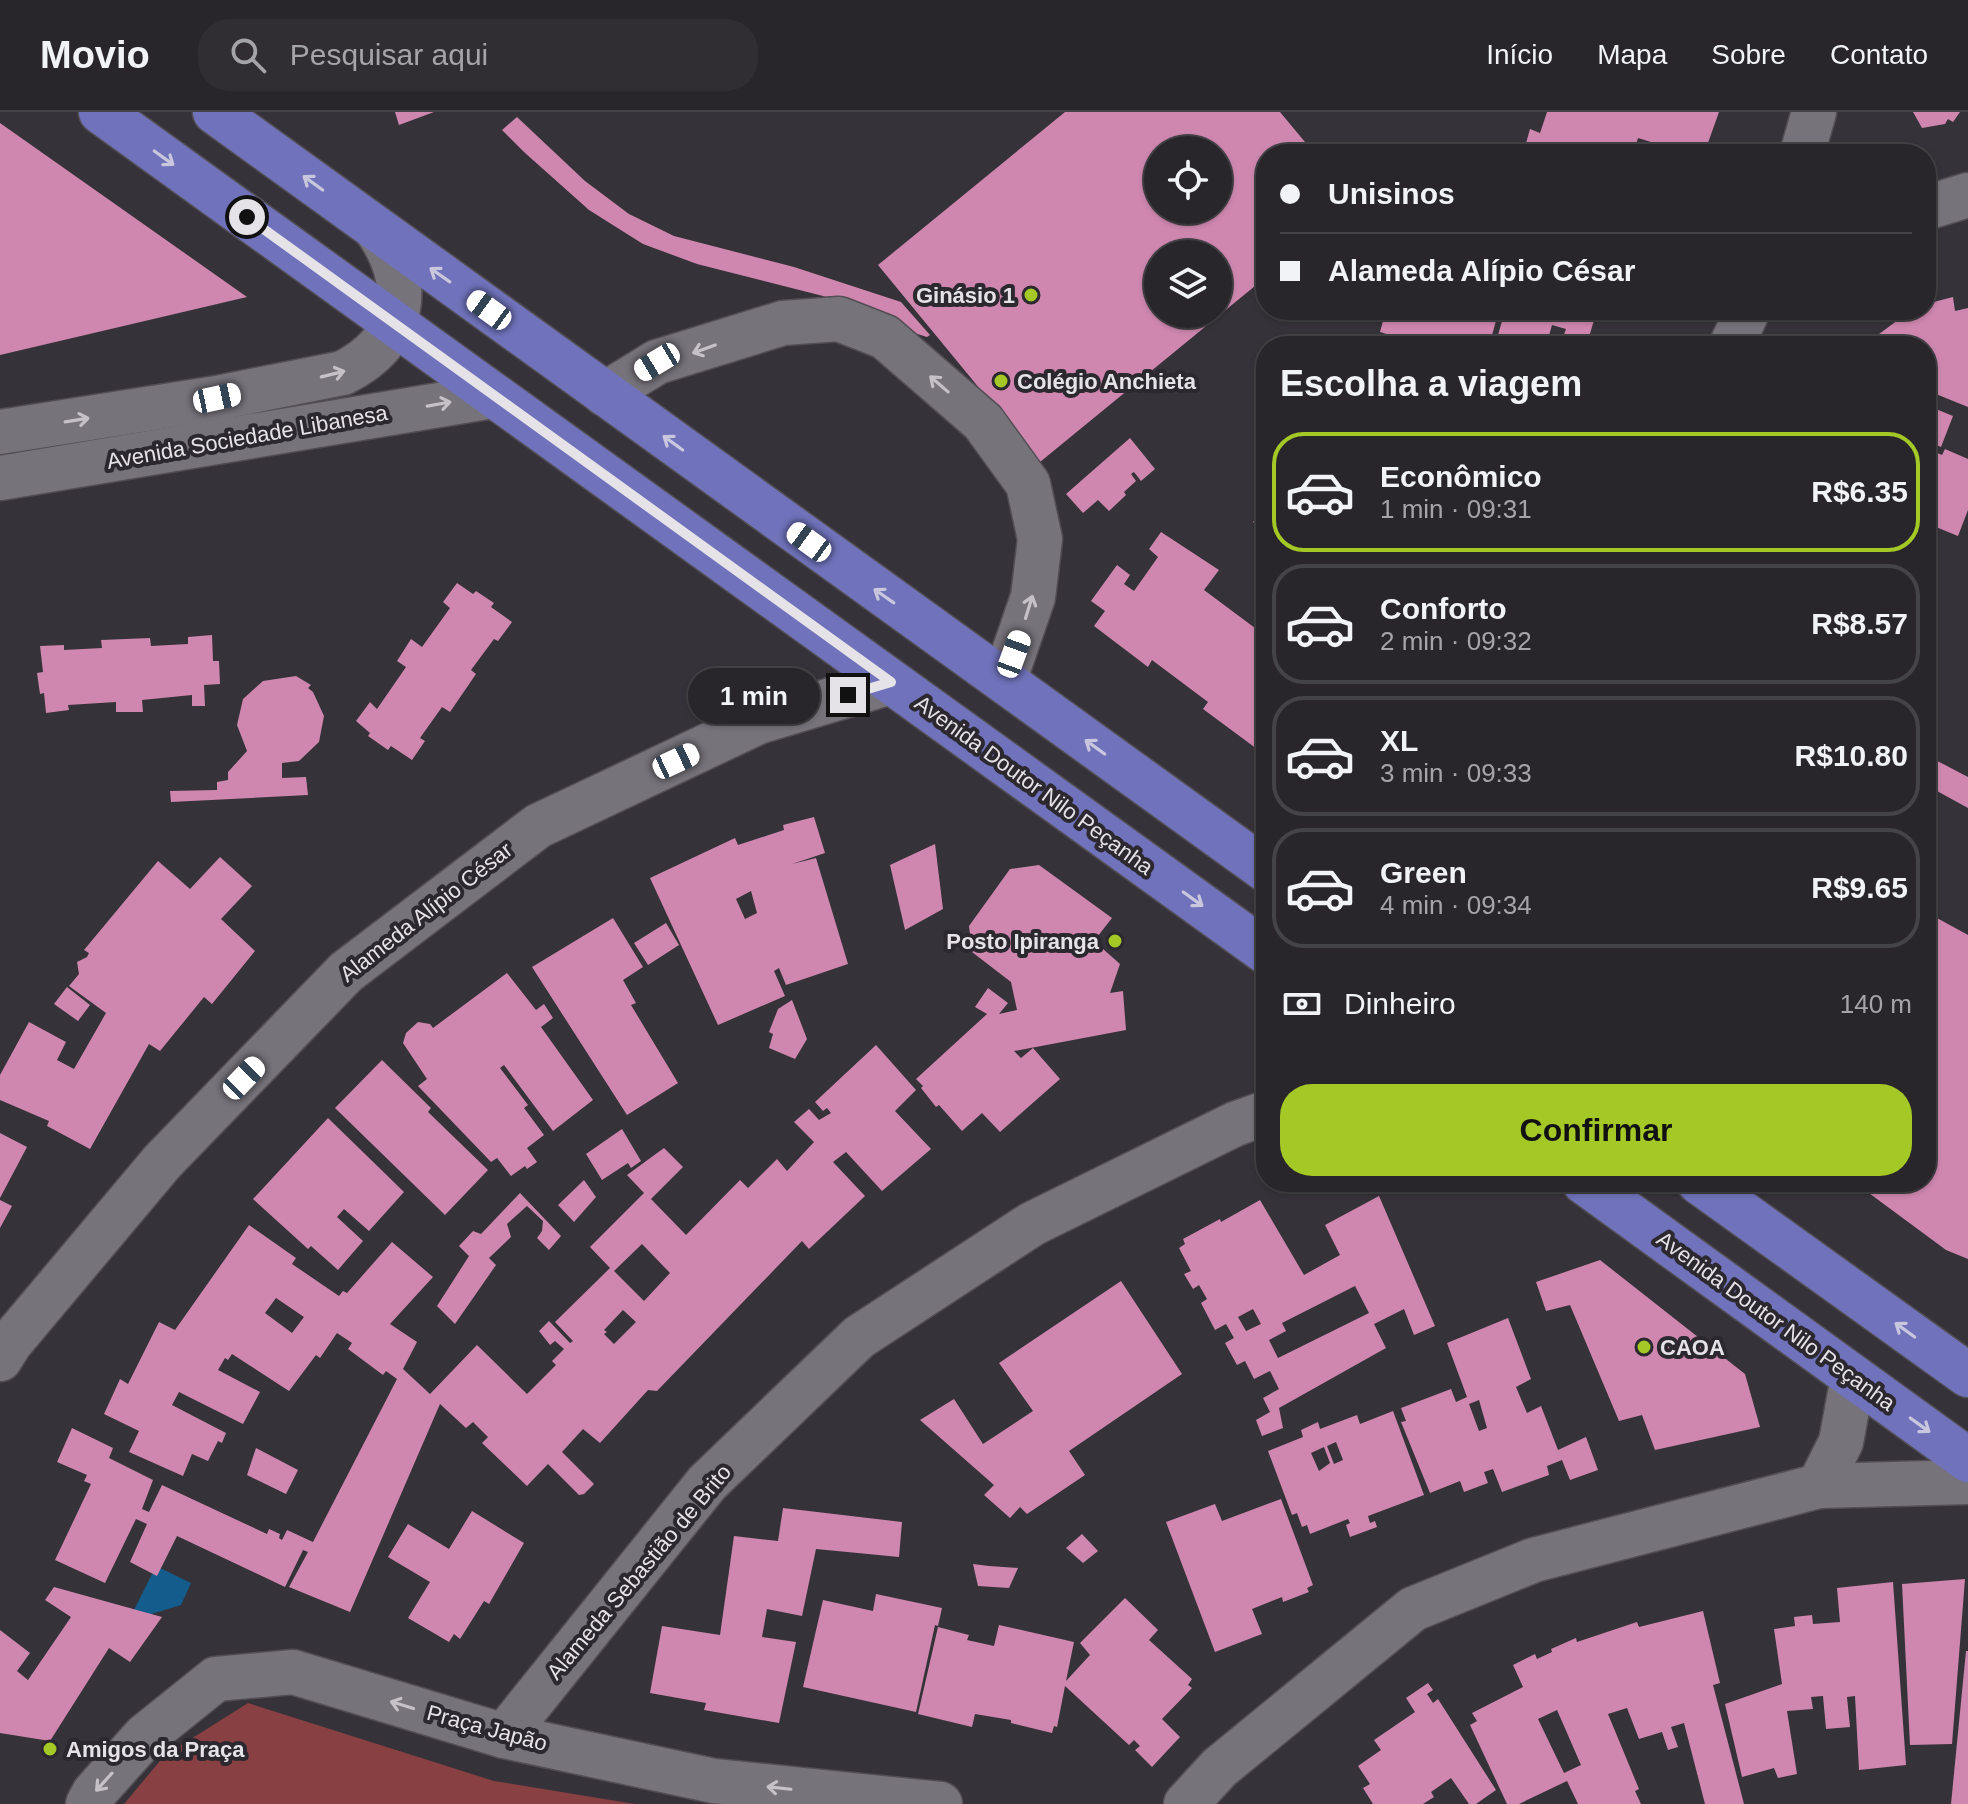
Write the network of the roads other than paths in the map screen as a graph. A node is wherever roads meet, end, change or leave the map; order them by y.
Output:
1 (101, 112) edge
2 (215, 112) edge
3 (1814, 112) edge
4 (1805, 144) edge
5 (1968, 195) edge
6 (1936, 205) edge
7 (376, 229) junction
8 (393, 323) junction
9 (605, 394) junction
10 (493, 396) junction
11 (217, 398) junction
12 (0, 432) edge
13 (169, 451) junction
14 (0, 478) edge
15 (1004, 681) junction
16 (891, 682) junction
17 (1256, 863) edge
18 (1256, 945) edge
19 (1256, 1117) edge
20 (1598, 1192) edge
21 (1713, 1192) edge
22 (0, 1359) edge
23 (1968, 1375) edge
24 (1853, 1377) junction
25 (1968, 1460) edge
26 (1968, 1482) edge
27 (1819, 1486) junction
28 (504, 1736) junction
29 (88, 1804) edge
30 (940, 1804) edge
31 (1186, 1804) edge

1 -> 8 main road, Avenida Doutor Nilo Peçanha
7 -> 2 main road
3 - 4 street
5 - 6 street
7 - 8 street, Avenida Sociedade Libanesa
9 -> 7 main road
8 - 10 main road, Avenida Doutor Nilo Peçanha
11 -> 8 street, Avenida Sociedade Libanesa
15 -> 9 main road
15 -> 9 street
13 -> 10 street, Avenida Sociedade Libanesa
10 - 16 main road, Avenida Doutor Nilo Peçanha
12 -> 11 street, Avenida Sociedade Libanesa
11 - 13 street
13 - 14 street, Avenida Sociedade Libanesa
17 -> 15 main road
16 -> 18 main road, Avenida Doutor Nilo Peçanha
16 - 22 street, Alameda Alípio César
19 - 28 street, Alameda Sebastião de Brito
20 - 24 main road, Avenida Doutor Nilo Peçanha
23 -> 21 main road
24 -> 25 main road, Avenida Doutor Nilo Peçanha
24 - 27 street
26 - 27 street
27 - 31 street
28 -> 29 street, Praça Japão
30 -> 28 street, Praça Japão

